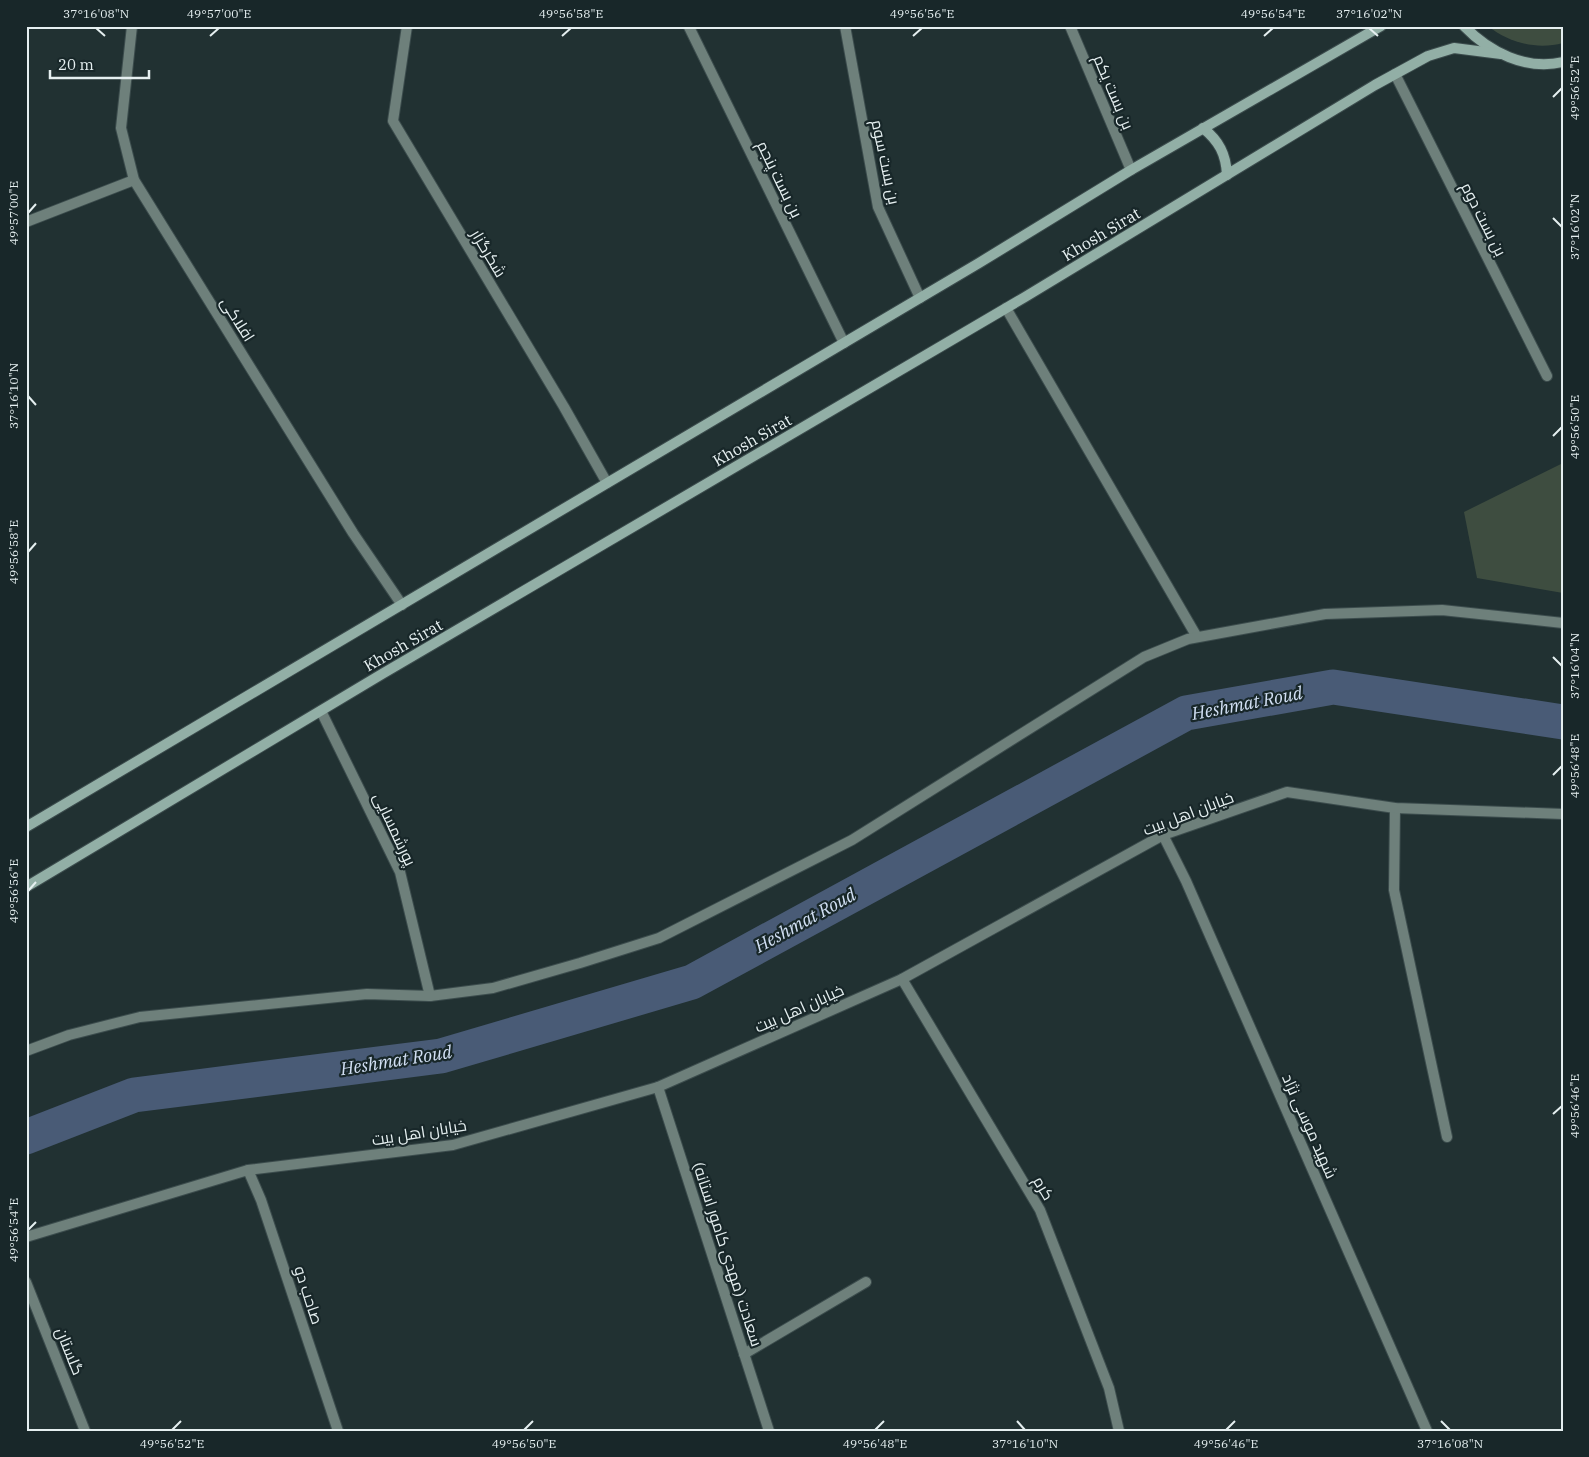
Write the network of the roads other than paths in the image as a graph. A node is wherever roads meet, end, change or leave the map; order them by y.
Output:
1 (132, 26) edge
2 (407, 26) edge
3 (845, 26) edge
4 (1070, 26) edge
5 (1381, 26) edge
6 (1464, 26) edge
7 (689, 27) edge
8 (1501, 54) junction
9 (1561, 64) edge
10 (1395, 74) junction
11 (1203, 128) junction
12 (1131, 170) junction
13 (1227, 175) junction
14 (134, 180) junction
15 (26, 222) edge
16 (920, 298) junction
17 (1006, 308) junction
18 (844, 343) junction
19 (1547, 376) dead end
20 (607, 483) junction
21 (402, 605) junction
22 (1563, 623) edge
23 (1197, 637) junction
24 (321, 711) junction
25 (1395, 808) junction
26 (1563, 814) edge
27 (26, 827) edge
28 (1164, 835) junction
29 (26, 887) edge
30 (902, 979) junction
31 (430, 996) junction
32 (26, 1051) edge
33 (658, 1087) junction
34 (1447, 1137) dead end
35 (248, 1170) junction
36 (26, 1237) edge
37 (26, 1282) edge
38 (866, 1282) dead end
39 (744, 1354) junction
40 (85, 1431) edge
41 (338, 1431) edge
42 (769, 1431) edge
43 (1119, 1431) edge
44 (1427, 1431) edge

1 - 14 street, افلاکی
2 - 20 street, شکرگزار
3 - 16 street, بن بست سوم
4 - 12 street, بن بست یکم
5 - 11 main road
6 - 8 main road
7 - 18 street, بن بست پنجم
8 - 9 main road
8 - 10 main road, Khosh Sirat
10 - 13 main road, Khosh Sirat
10 - 19 street, بن بست دوم
11 - 12 main road
11 - 13 main road
12 - 16 main road
13 - 17 main road, Khosh Sirat
14 - 15 street
14 - 21 street, افلاکی
16 - 18 main road
17 - 23 street
17 - 24 main road, Khosh Sirat
18 - 20 main road
20 - 21 main road
21 - 27 main road
22 - 23 street
23 - 31 street
24 - 29 main road, Khosh Sirat
24 - 31 street, پورشمسایی
25 - 26 street, خیابان اهل بیت
25 - 28 street, خیابان اهل بیت
25 - 34 street
28 - 30 street, خیابان اهل بیت
28 - 44 street, شهید موسی نژاد
30 - 33 street, خیابان اهل بیت
30 - 43 street, کرم
31 - 32 street
33 - 35 street, خیابان اهل بیت
33 - 39 street, سعادت (مهدی کامور استانه)
35 - 36 street, خیابان اهل بیت
35 - 41 street, صاحب دو
37 - 40 street, گلستان
38 - 39 street
39 - 42 street, سعادت (مهدی کامور استانه)

